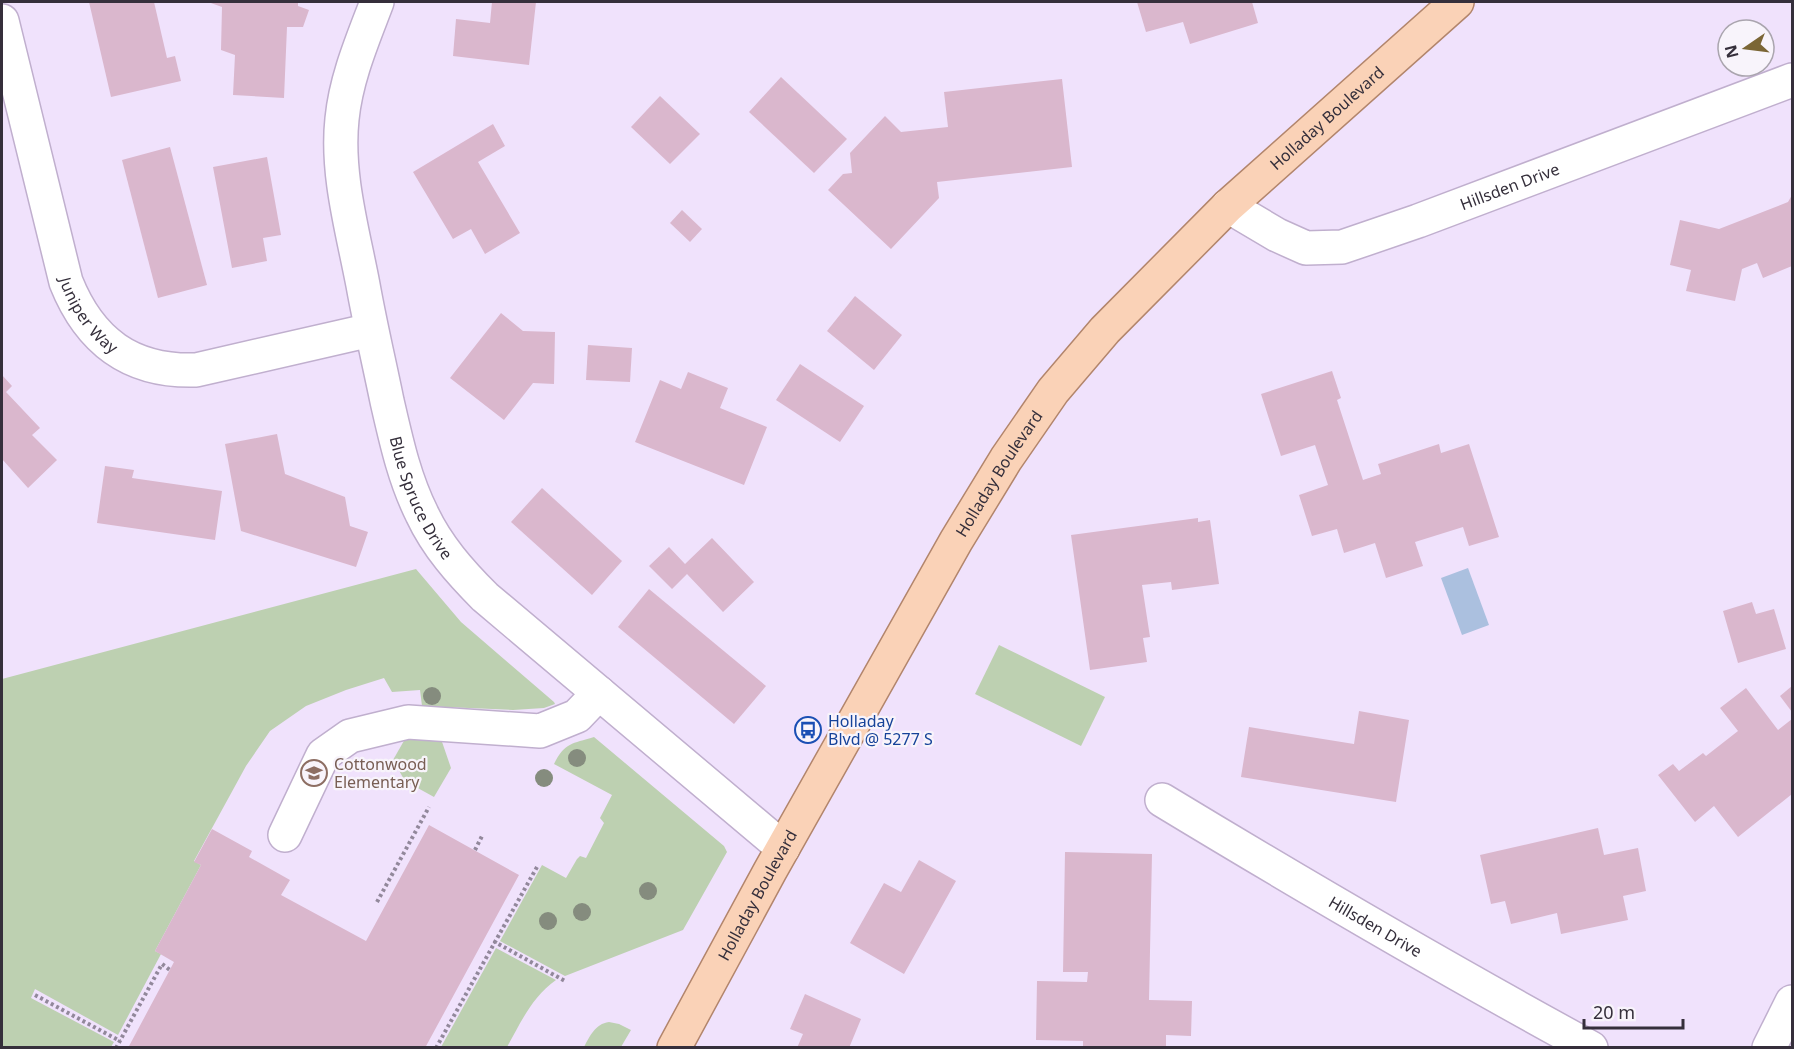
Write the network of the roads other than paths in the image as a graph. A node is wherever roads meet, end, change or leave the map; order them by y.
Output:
1 (377, 2) edge
2 (1457, 2) edge
3 (2, 21) edge
4 (1792, 80) edge
5 (1228, 206) junction
6 (372, 330) junction
7 (599, 693) junction
8 (1162, 800) dead end
9 (285, 835) dead end
10 (783, 848) junction
11 (1792, 1002) edge
12 (674, 1047) edge
13 (1591, 1047) edge
14 (1769, 1047) edge

1 - 6 street, Blue Spruce Drive
2 - 5 main road, Holladay Boulevard
3 - 6 street, Juniper Way
4 - 5 street, Hillsden Drive
5 - 10 main road, Holladay Boulevard
6 - 7 street, Blue Spruce Drive
7 - 9 street
7 - 10 street, Blue Spruce Drive
8 - 13 street, Hillsden Drive
10 - 12 main road, Holladay Boulevard
11 - 14 street

